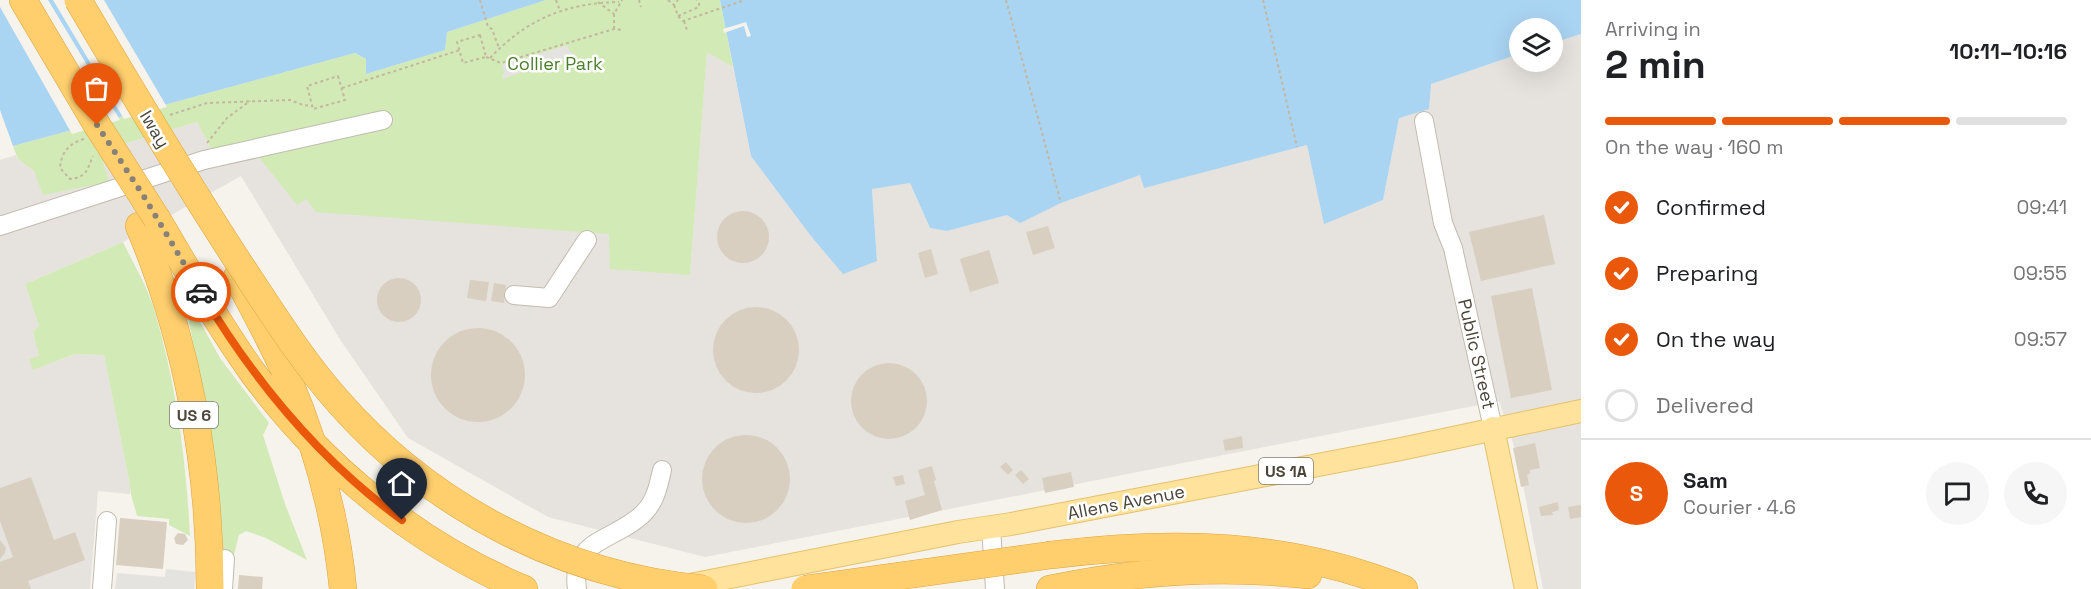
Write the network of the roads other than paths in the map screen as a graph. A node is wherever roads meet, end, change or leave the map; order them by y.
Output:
1 (22, 0) edge
2 (78, 0) edge
3 (383, 120) dead end
4 (1424, 121) dead end
5 (195, 196) junction
6 (148, 222) junction
7 (0, 225) edge
8 (587, 240) dead end
9 (514, 295) dead end
10 (1581, 411) edge
11 (1493, 428) junction
12 (662, 470) dead end
13 (204, 498) junction
14 (107, 521) dead end
15 (991, 527) junction
16 (225, 559) dead end
17 (102, 589) edge
18 (201, 589) edge
19 (210, 589) edge
20 (223, 589) edge
21 (343, 589) edge
22 (524, 589) edge
23 (577, 589) edge
24 (670, 589) edge
25 (704, 589) edge
26 (805, 589) edge
27 (995, 589) edge
28 (1050, 589) edge
29 (1389, 589) edge
30 (1404, 589) edge
31 (1526, 589) edge

1 - 6 highway, US 6, bridge
2 - 5 highway, Iway, bridge
3 - 7 street
4 - 11 street, Public Street
5 - 21 highway, bridge
5 - 25 highway, bridge
6 - 13 highway, US 6
6 - 22 highway
8 - 9 street
10 - 11 main road, Allens Avenue / US 1A
11 - 15 main road, Allens Avenue / US 1A
11 - 31 main road, Public Street
12 - 23 street
13 - 18 highway
13 - 19 highway, US 6
14 - 17 street
15 - 24 main road, Allens Avenue / US 1A
15 - 27 street
16 - 20 street
26 - 30 highway, bridge
28 - 29 highway

